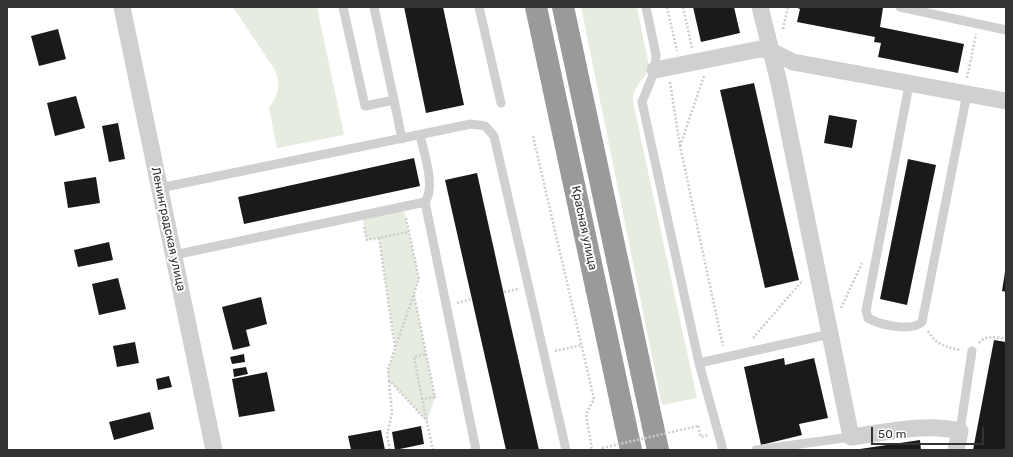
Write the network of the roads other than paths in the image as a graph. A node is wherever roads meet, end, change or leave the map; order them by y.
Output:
1 (122, 7) edge
2 (343, 7) edge
3 (374, 7) edge
4 (479, 7) edge
5 (536, 7) edge
6 (563, 7) edge
7 (646, 7) edge
8 (760, 7) edge
9 (900, 7) edge
10 (1006, 30) edge
11 (771, 52) junction
12 (681, 65) junction
13 (909, 85) junction
14 (966, 93) junction
15 (394, 100) junction
16 (1006, 101) edge
17 (501, 103) dead end
18 (420, 135) junction
19 (402, 139) junction
20 (160, 188) junction
21 (425, 202) junction
22 (174, 255) junction
23 (830, 334) junction
24 (972, 352) road end
25 (699, 363) junction
26 (960, 431) junction
27 (852, 437) junction
28 (214, 450) edge
29 (476, 450) edge
30 (566, 450) edge
31 (631, 450) edge
32 (658, 450) edge
33 (723, 450) edge
34 (756, 450) edge
35 (956, 450) edge

1 - 20 street, Ленинградская улица
2 - 15 lane
3 - 15 lane
4 - 17 lane
5 - 31 highway, Красная улица
6 - 32 highway
7 - 12 lane
8 - 11 street
9 - 10 lane
11 - 12 street
11 - 13 street
11 - 23 street
12 - 25 lane
13 - 14 street
13 - 14 lane
14 - 16 street
15 - 19 lane
18 - 19 lane
18 - 21 lane
18 - 30 lane
19 - 20 lane
20 - 22 street, Ленинградская улица
21 - 22 lane
21 - 29 lane
22 - 28 street, Ленинградская улица
23 - 25 lane
23 - 27 street
24 - 26 lane
25 - 33 lane
26 - 27 street
26 - 35 street
27 - 34 lane

